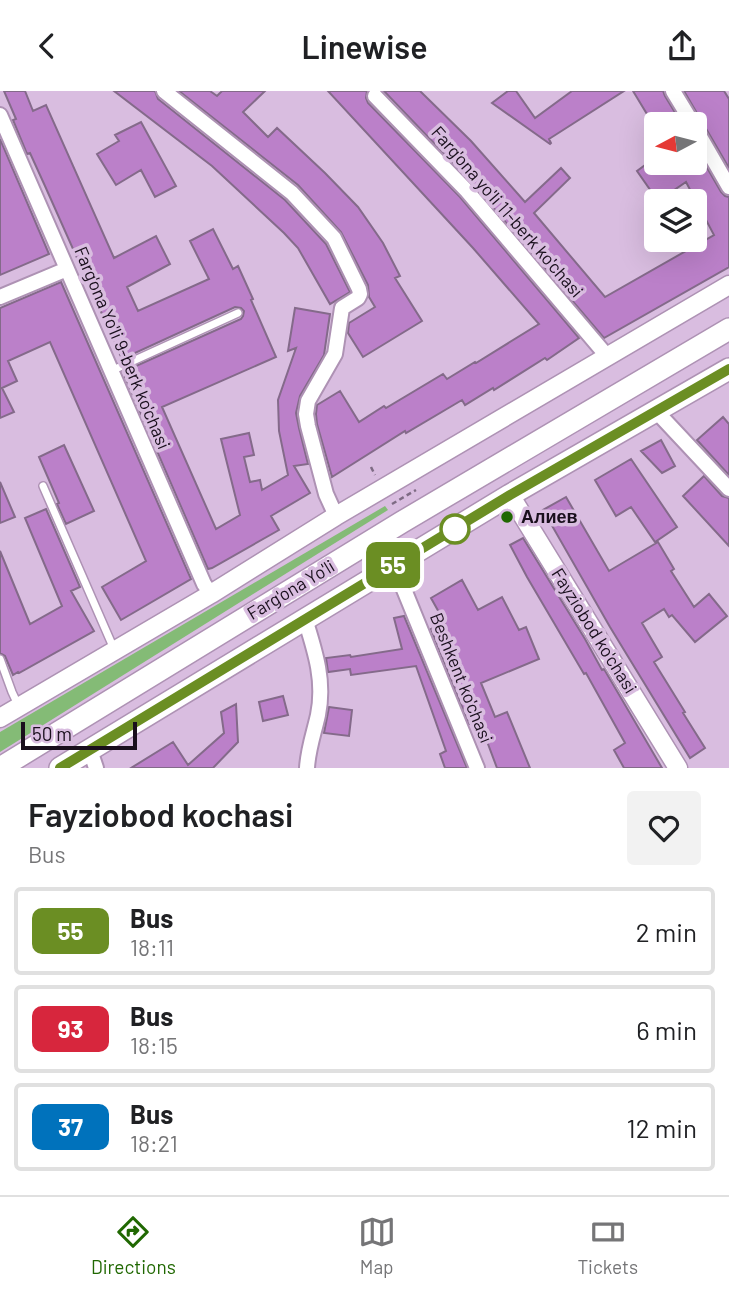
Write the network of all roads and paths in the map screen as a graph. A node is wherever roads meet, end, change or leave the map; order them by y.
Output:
1 (164, 91) edge
2 (673, 91) edge
3 (375, 96) dead end
4 (686, 112) edge
5 (2, 123) edge
6 (707, 149) edge
7 (729, 187) edge
8 (67, 269) junction
9 (729, 285) edge
10 (0, 297) edge
11 (238, 313) dead end
12 (724, 332) edge
13 (607, 356) junction
14 (729, 369) edge
15 (111, 371) junction
16 (656, 411) junction
17 (370, 467) dead end
18 (375, 475) dead end
19 (43, 486) dead end
20 (729, 489) edge
21 (416, 490) dead end
22 (510, 495) junction
23 (392, 505) dead end
24 (337, 516) junction
25 (394, 565) junction
26 (211, 594) junction
27 (305, 619) junction
28 (115, 650) junction
29 (0, 659) edge
30 (19, 707) junction
31 (0, 718) edge
32 (93, 759) edge
33 (0, 768) edge
34 (60, 768) edge
35 (307, 768) edge
36 (477, 768) edge
37 (678, 768) edge

1 - 24 street
2 - 4 street
3 - 13 street, Farg'ona yo'li 11-berk ko'chasi
5 - 8 street, Farg'ona Yo'li 9-berk ko'chasi
6 - 7 street
8 - 10 street
8 - 15 street, Farg'ona Yo'li 9-berk ko'chasi
9 - 13 street
11 - 15 lane
12 - 33 main road, Farg'ona Yo'li
13 - 24 street
14 - 16 main road, Farg'ona Yo'li
15 - 26 street, Farg'ona Yo'li 9-berk ko'chasi
16 - 20 street
16 - 22 main road, Farg'ona Yo'li
17 - 18 path
19 - 28 lane
21 - 23 path
22 - 25 main road, Farg'ona Yo'li
22 - 37 street, Fayziobod ko'chasi
24 - 26 street
25 - 27 main road, Farg'ona Yo'li
25 - 36 street, Beshkent ko'chasi
26 - 28 street
27 - 32 main road, Farg'ona Yo'li
27 - 35 street
28 - 30 street
29 - 30 lane
30 - 31 street
32 - 34 main road, Farg'ona Yo'li

